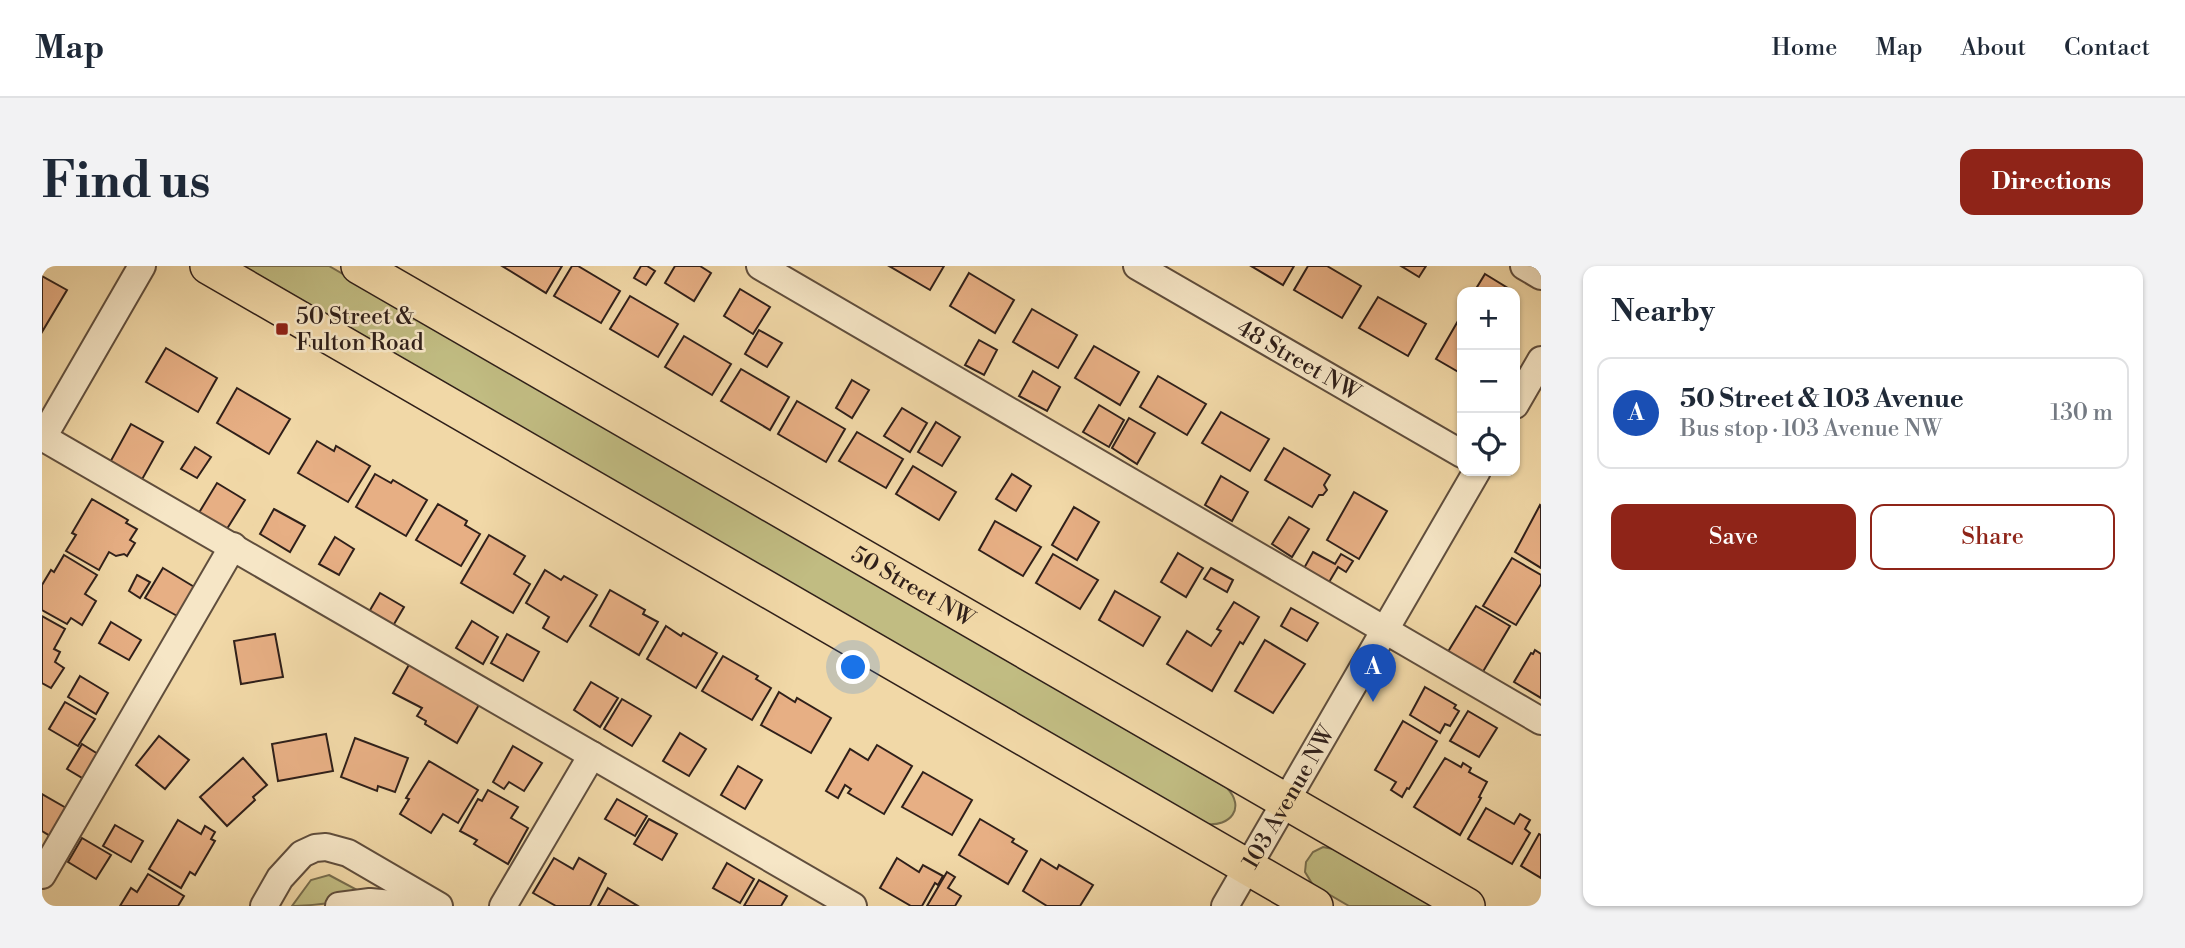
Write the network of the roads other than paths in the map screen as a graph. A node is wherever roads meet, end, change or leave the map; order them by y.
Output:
1 (142, 266) edge
2 (208, 266) edge
3 (359, 266) edge
4 (760, 266) edge
5 (1137, 266) edge
6 (1524, 266) edge
7 (1541, 276) edge
8 (1541, 360) edge
9 (1520, 396) edge
10 (42, 438) edge
11 (1457, 451) edge
12 (1474, 476) edge
13 (233, 546) junction
14 (1384, 631) junction
15 (1541, 721) edge
16 (592, 755) junction
17 (1285, 800) junction
18 (1247, 867) junction
19 (42, 875) edge
20 (264, 906) edge
21 (340, 906) edge
22 (415, 906) edge
23 (439, 906) edge
24 (503, 906) edge
25 (853, 906) edge
26 (1225, 906) edge
27 (1315, 906) edge
28 (1467, 906) edge

1 - 10 street
2 - 18 main road
3 - 17 main road, 50 Street NW
4 - 14 street
5 - 11 street, 48 Street NW
6 - 7 street
8 - 9 street
10 - 13 street
12 - 14 street, 103 Avenue NW
13 - 16 street
13 - 19 street
14 - 15 street
14 - 17 street, 103 Avenue NW
16 - 24 street
16 - 25 street
17 - 18 street, 103 Avenue NW
17 - 28 main road, 50 Street NW
18 - 26 street, 103 Avenue NW
18 - 27 main road
20 - 23 street
21 - 22 street

